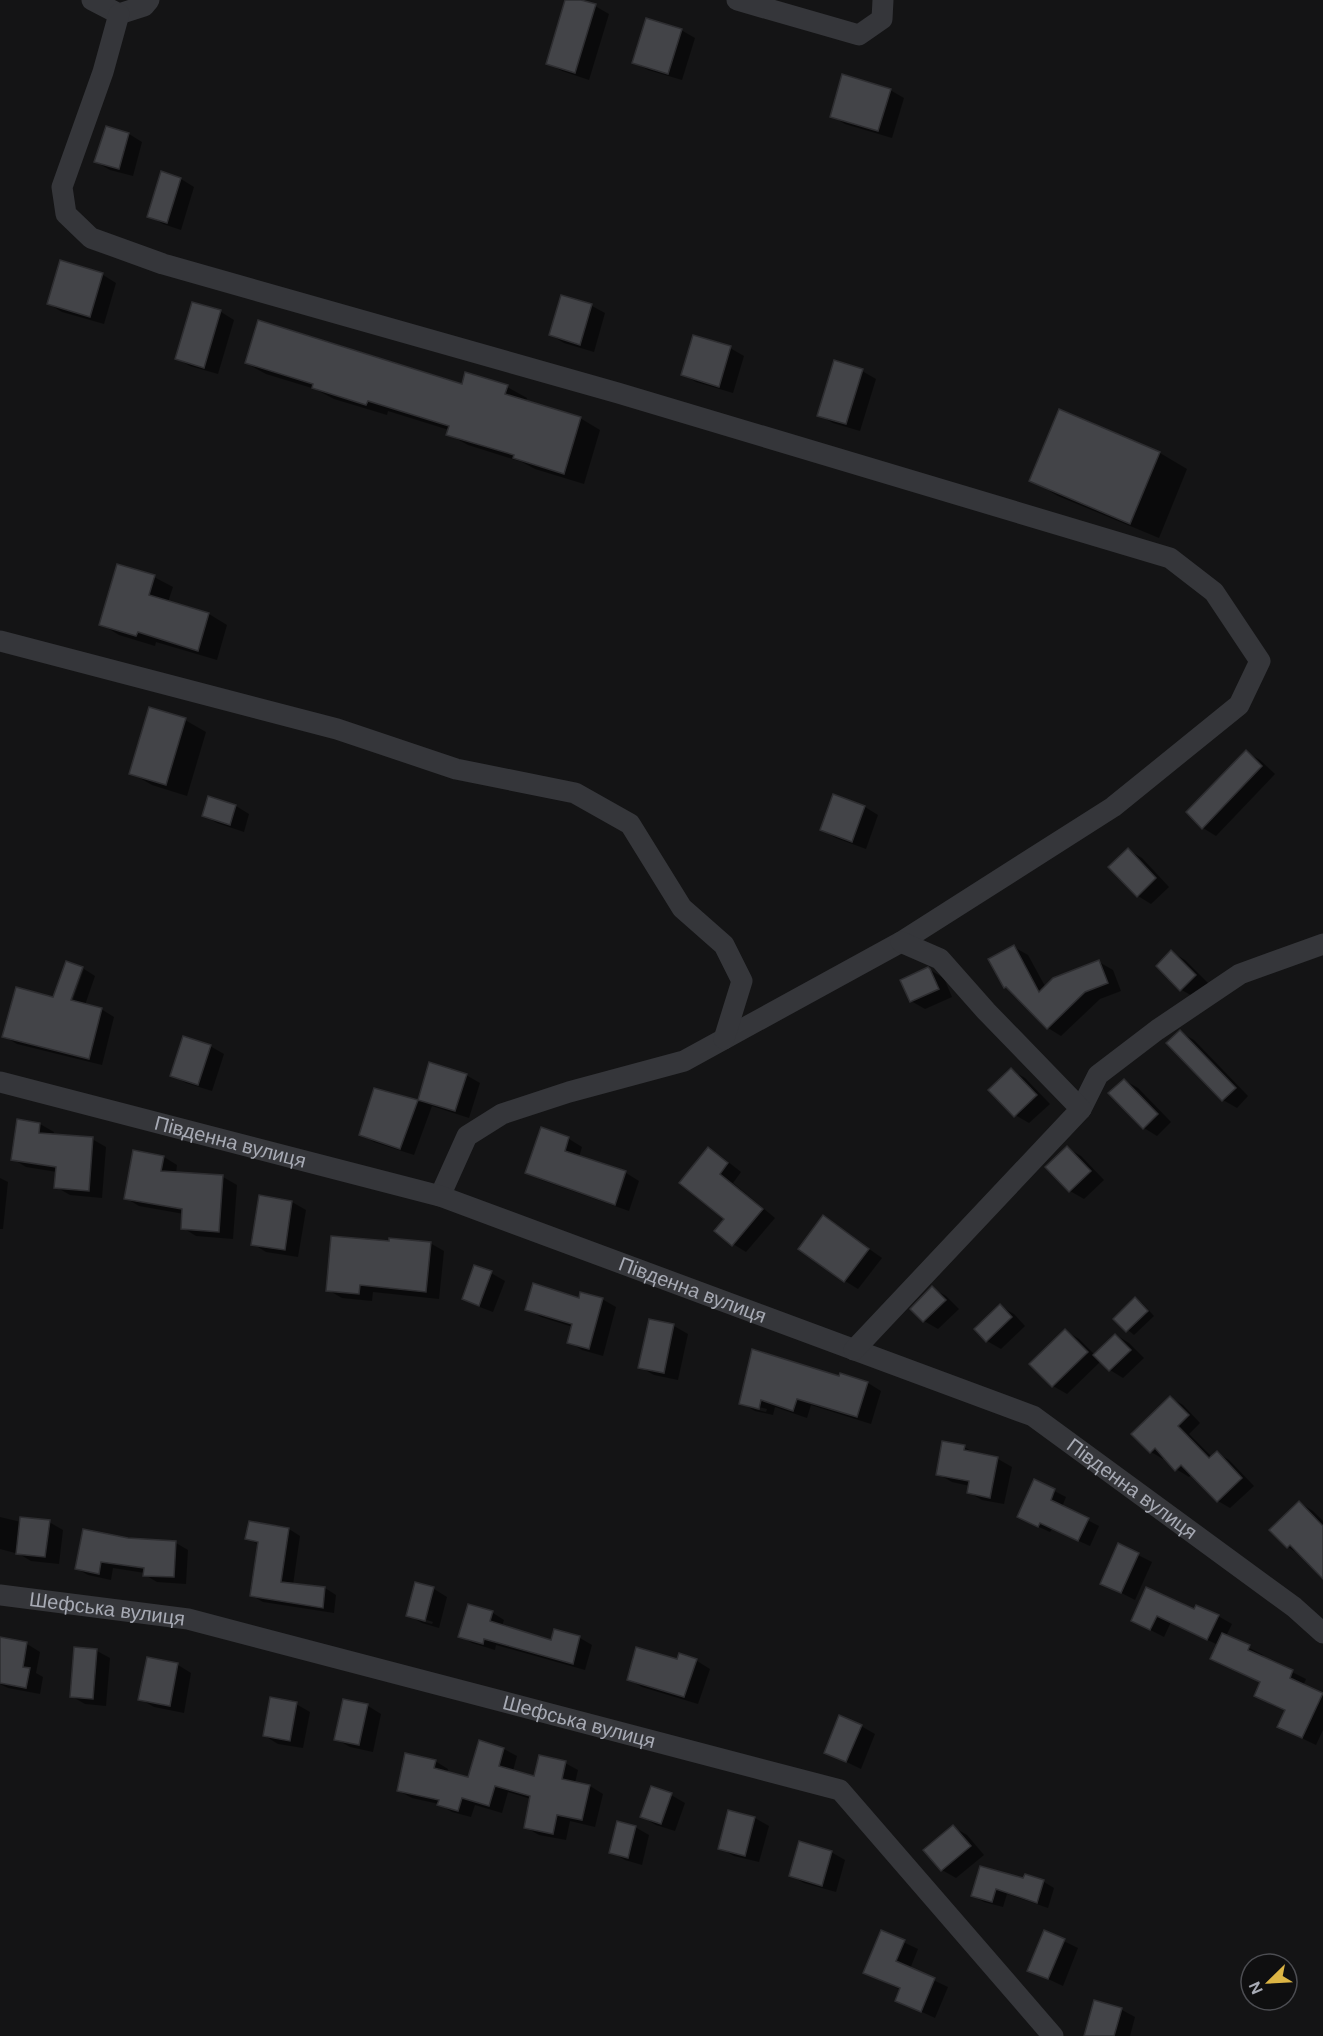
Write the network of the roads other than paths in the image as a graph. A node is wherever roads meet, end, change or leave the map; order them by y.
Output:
1 (92, 0) edge
2 (149, 0) edge
3 (737, 0) edge
4 (883, 0) edge
5 (119, 14) junction
6 (0, 641) edge
7 (901, 942) junction
8 (1323, 944) edge
9 (724, 1039) junction
10 (0, 1082) edge
11 (1081, 1109) junction
12 (440, 1196) junction
13 (854, 1350) junction
14 (0, 1595) edge
15 (1323, 1633) edge
16 (1053, 2036) edge

1 - 5 street
2 - 5 street
3 - 4 street
5 - 7 street
6 - 9 street
7 - 9 street
7 - 11 street
8 - 11 street
9 - 12 street
10 - 12 street, Південна вулиця
11 - 13 street
12 - 13 street, Південна вулиця
13 - 15 street, Південна вулиця
14 - 16 street, Шефська вулиця

